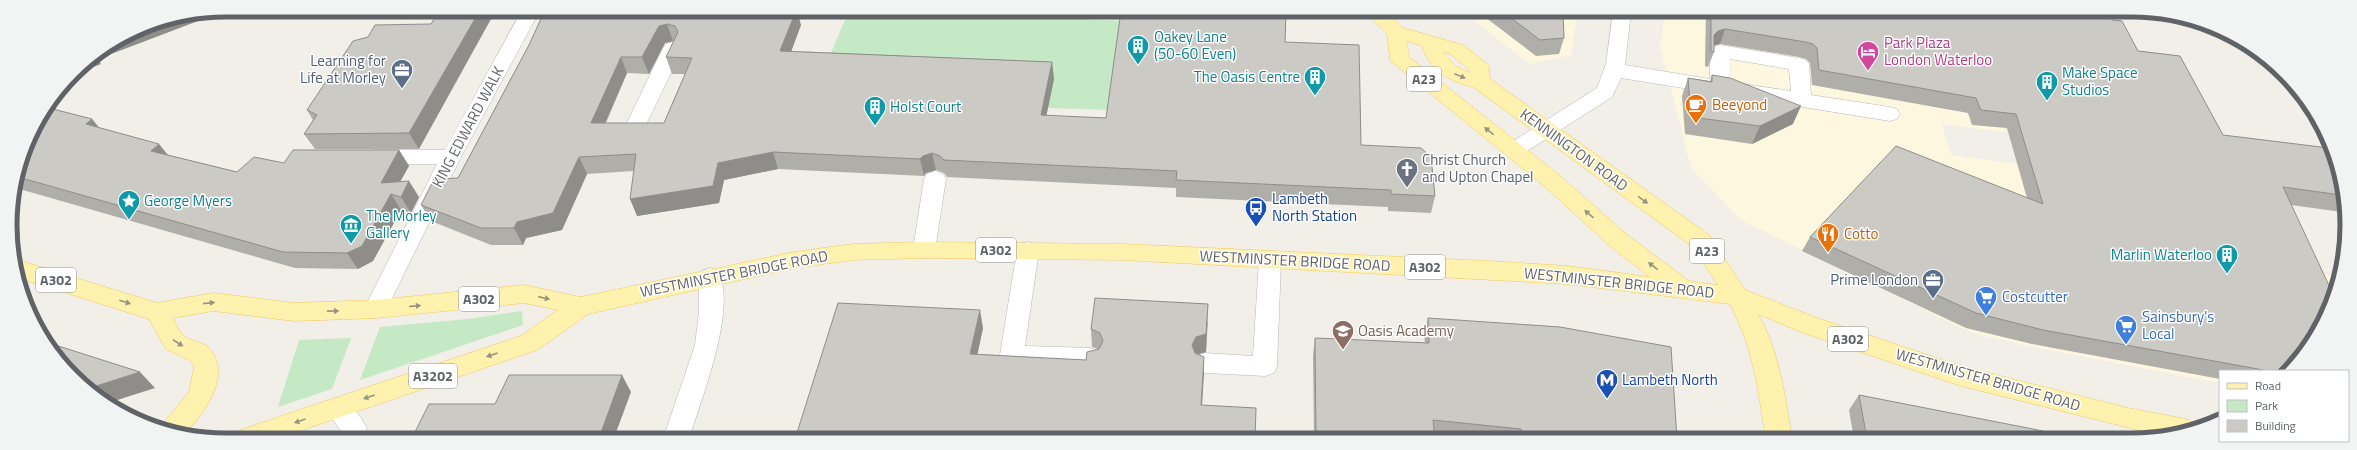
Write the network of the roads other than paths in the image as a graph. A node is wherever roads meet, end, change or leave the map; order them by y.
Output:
1 (533, 17) edge
2 (1380, 17) edge
3 (1621, 17) edge
4 (1396, 32) junction
5 (673, 48) edge
6 (1614, 70) junction
7 (1720, 87) junction
8 (1801, 100) junction
9 (1890, 114) dead end
10 (1547, 130) junction
11 (633, 131) edge
12 (1514, 150) junction
13 (352, 157) edge
14 (451, 157) junction
15 (935, 179) dead end
16 (924, 250) junction
17 (1028, 250) junction
18 (1270, 261) junction
19 (22, 270) edge
20 (710, 277) junction
21 (1684, 290) junction
22 (1738, 296) junction
23 (581, 306) junction
24 (376, 309) junction
25 (157, 312) junction
26 (1091, 358) edge
27 (1205, 364) edge
28 (337, 408) junction
29 (175, 427) edge
30 (2177, 428) edge
31 (264, 433) edge
32 (352, 433) edge
33 (678, 433) edge
34 (1778, 433) edge

1 - 14 street, KING EDWARD WALK
2 - 4 main road
3 - 6 street
4 -> 10 main road, KENNINGTON ROAD / A23
12 -> 4 main road, A23
5 - 11 street
6 - 7 street
6 - 10 street
7 - 8 street
7 - 8 street
8 - 9 street
10 - 12 street
10 -> 22 main road, KENNINGTON ROAD / A23
21 -> 12 main road, A23
13 - 14 street
14 - 24 street, KING EDWARD WALK
15 - 16 street
16 - 17 main road, WESTMINSTER BRIDGE ROAD / A302
16 - 20 main road, WESTMINSTER BRIDGE ROAD / A302
17 - 18 main road, WESTMINSTER BRIDGE ROAD / A302
17 - 26 street
18 - 21 main road, WESTMINSTER BRIDGE ROAD / A302
18 - 27 street
19 -> 25 main road, A302
20 - 23 main road, WESTMINSTER BRIDGE ROAD / A302
20 - 33 street
21 - 22 main road, WESTMINSTER BRIDGE ROAD / A302
22 - 30 main road, WESTMINSTER BRIDGE ROAD / A302
22 - 34 main road, A23
24 -> 23 main road, WESTMINSTER BRIDGE ROAD / A302
23 -> 28 main road, WESTMINSTER BRIDGE ROAD / A3202
25 -> 24 main road, WESTMINSTER BRIDGE ROAD / A302
25 -> 29 main road
28 -> 31 main road, WESTMINSTER BRIDGE ROAD / A3202
28 - 32 street

